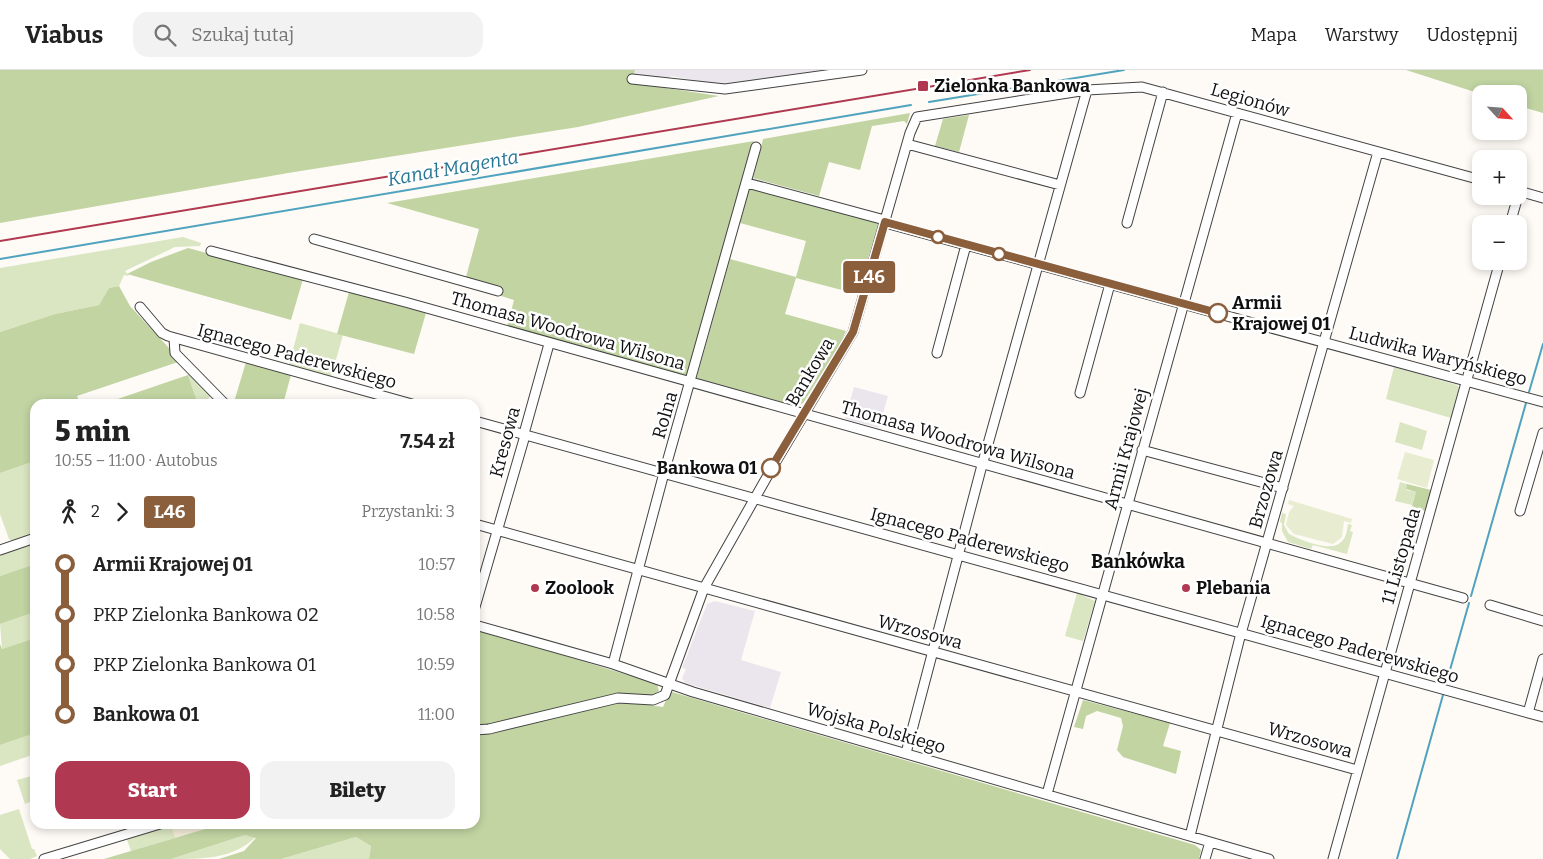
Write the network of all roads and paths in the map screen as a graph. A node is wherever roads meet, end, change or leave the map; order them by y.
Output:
1 (862, 70) edge
2 (632, 79) dead end
3 (1088, 90) junction
4 (1163, 92) junction
5 (1237, 113) junction
6 (917, 117) joint
7 (907, 144) junction
8 (756, 147) dead end
9 (1378, 152) junction
10 (1472, 178) edge
11 (746, 183) junction
12 (1060, 185) junction
13 (1527, 195) edge
14 (1543, 198) edge
15 (885, 222) junction
16 (1127, 223) dead end
17 (314, 239) dead end
18 (966, 245) junction
19 (211, 251) dead end
20 (1039, 264) junction
21 (1498, 270) edge
22 (1110, 284) junction
23 (498, 291) dead end
24 (1183, 304) junction
25 (140, 307) dead end
26 (174, 339) junction
27 (1325, 342) junction
28 (549, 344) junction
29 (937, 353) dead end
30 (1467, 381) junction
31 (691, 383) junction
32 (1080, 393) dead end
33 (220, 399) edge
34 (394, 399) edge
35 (1543, 402) edge
36 (804, 413) junction
37 (480, 422) edge
38 (1543, 433) edge
39 (525, 435) junction
40 (1142, 450) junction
41 (982, 463) junction
42 (664, 473) junction
43 (1283, 488) junction
44 (754, 498) junction
45 (1128, 504) junction
46 (1520, 511) dead end
47 (480, 525) edge
48 (497, 530) junction
49 (30, 540) edge
50 (1267, 543) junction
51 (0, 550) edge
52 (958, 554) junction
53 (638, 569) junction
54 (1410, 583) junction
55 (704, 588) junction
56 (480, 589) edge
57 (1103, 594) junction
58 (1464, 598) dead end
59 (1490, 605) dead end
60 (1543, 621) edge
61 (480, 626) edge
62 (1241, 632) junction
63 (932, 652) junction
64 (1543, 659) edge
65 (613, 664) junction
66 (1385, 673) junction
67 (669, 684) junction
68 (1076, 691) junction
69 (1528, 713) junction
70 (1543, 717) edge
71 (480, 730) edge
72 (1215, 730) junction
73 (906, 753) junction
74 (1357, 770) junction
75 (1047, 794) junction
76 (143, 829) edge
77 (1190, 836) junction
78 (1210, 842) junction
79 (44, 859) edge
80 (1204, 859) edge
81 (1269, 859) edge
82 (1333, 859) edge

1 - 2 street
3 - 4 street, Legionów
3 - 6 street, Legionów
3 - 12 street
4 - 5 street, Legionów
4 - 16 street
5 - 9 street, Legionów
5 - 24 street, Armii Krajowej
6 - 7 street, Bankowa
7 - 12 street
7 - 15 street, Bankowa
8 - 11 street, Rolna
9 - 10 street, Legionów
9 - 27 street, Brzozowa
11 - 15 street, Ludwika Waryńskiego
11 - 31 street, Rolna
12 - 20 street
13 - 14 street
15 - 18 street, Ludwika Waryńskiego
15 - 36 street, Bankowa
17 - 23 street
18 - 20 street, Ludwika Waryńskiego
18 - 29 street
19 - 28 street, Thomasa Woodrowa Wilsona
20 - 22 street, Ludwika Waryńskiego
20 - 41 street
21 - 30 street, 11 Listopada
22 - 24 street, Ludwika Waryńskiego
22 - 32 street
24 - 27 street, Ludwika Waryńskiego
24 - 40 street, Armii Krajowej
25 - 26 street
26 - 33 street
26 - 34 street, Ignacego Paderewskiego
27 - 30 street, Ludwika Waryńskiego
27 - 43 street, Brzozowa
28 - 31 street, Thomasa Woodrowa Wilsona
28 - 39 street, Kresowa
30 - 35 street, Ludwika Waryńskiego
30 - 54 street, 11 Listopada
31 - 36 street, Thomasa Woodrowa Wilsona
31 - 42 street, Rolna
36 - 41 street, Thomasa Woodrowa Wilsona
36 - 44 street, Bankowa
37 - 39 street, Ignacego Paderewskiego
38 - 46 street
39 - 42 street, Ignacego Paderewskiego
39 - 48 street, Kresowa
40 - 43 street
40 - 45 street, Armii Krajowej
41 - 45 street, Thomasa Woodrowa Wilsona
41 - 52 street
42 - 44 street, Ignacego Paderewskiego
42 - 53 street, Rolna
43 - 50 street, Brzozowa
44 - 52 street, Ignacego Paderewskiego
44 - 55 street, Bankowa
45 - 50 street, Thomasa Woodrowa Wilsona
45 - 57 street, Armii Krajowej
47 - 48 street, Wrzosowa
48 - 53 street, Wrzosowa
48 - 56 street, Kresowa
49 - 51 street
50 - 54 street, Thomasa Woodrowa Wilsona
50 - 62 street, Brzozowa
52 - 57 street, Ignacego Paderewskiego
52 - 63 street
53 - 55 street, Wrzosowa
53 - 65 street, Rolna
54 - 58 street, Thomasa Woodrowa Wilsona
54 - 66 street, 11 Listopada
55 - 63 street, Wrzosowa
55 - 67 street, Bankowa
57 - 62 street, Ignacego Paderewskiego
57 - 68 street, Armii Krajowej
59 - 60 street
61 - 65 street, Wojska Polskiego
62 - 66 street, Ignacego Paderewskiego
62 - 72 street, Brzozowa
63 - 68 street, Wrzosowa
63 - 73 street
64 - 69 street
65 - 67 street, Wojska Polskiego
66 - 69 street, Ignacego Paderewskiego
66 - 74 street, 11 Listopada
67 - 71 street
67 - 73 street, Wojska Polskiego
68 - 72 street, Wrzosowa
68 - 75 street, Armii Krajowej
69 - 70 street, Ignacego Paderewskiego
72 - 74 street, Wrzosowa
72 - 77 street, Brzozowa
73 - 75 street, Wojska Polskiego
74 - 82 street, 11 Listopada
75 - 77 street, Wojska Polskiego
76 - 79 street
77 - 78 street, Wojska Polskiego
78 - 80 street
78 - 81 street, Wojska Polskiego

